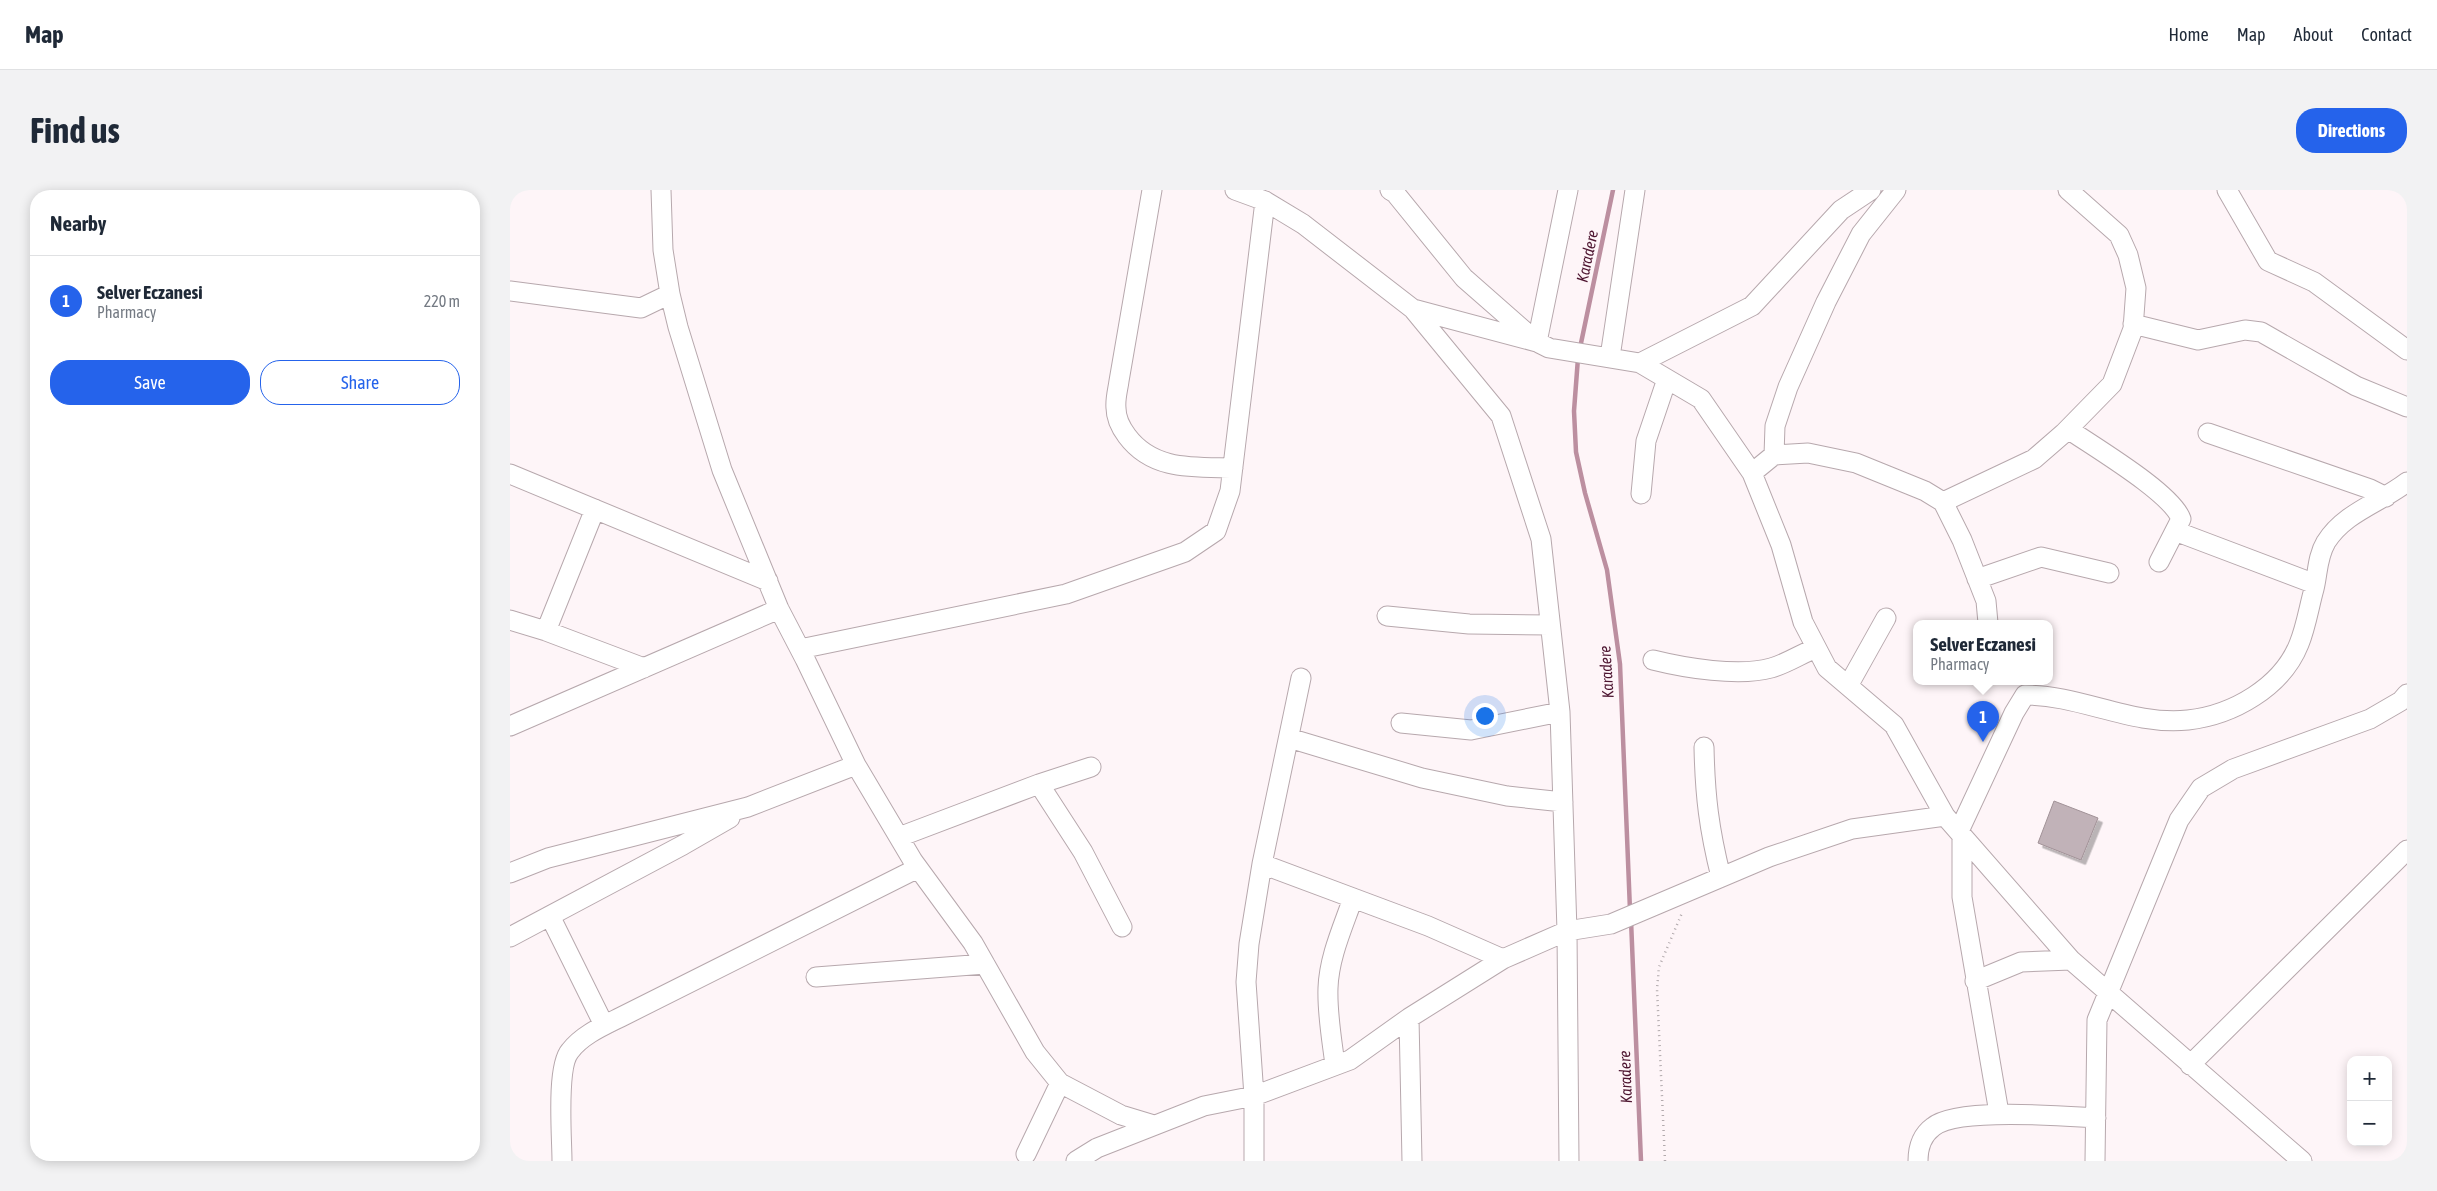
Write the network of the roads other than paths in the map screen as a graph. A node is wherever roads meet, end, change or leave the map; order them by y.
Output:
1 (661, 190) edge
2 (1152, 190) edge
3 (1238, 190) edge
4 (1568, 190) edge
5 (1635, 190) edge
6 (1871, 190) edge
7 (1896, 190) edge
8 (2068, 190) edge
9 (2227, 190) edge
10 (1393, 191) edge
11 (1265, 201) junction
12 (510, 291) edge
13 (670, 294) junction
14 (1413, 309) junction
15 (2133, 324) junction
16 (1543, 345) junction
17 (2407, 350) edge
18 (1604, 356) junction
19 (1640, 363) junction
20 (1667, 379) junction
21 (2407, 407) edge
22 (2068, 429) junction
23 (2208, 433) dead end
24 (1774, 455) junction
25 (1233, 468) junction
26 (510, 474) edge
27 (1752, 474) junction
28 (2407, 482) edge
29 (1641, 494) dead end
30 (2386, 497) junction
31 (1944, 502) junction
32 (595, 510) junction
33 (2174, 531) junction
34 (2159, 562) dead end
35 (2109, 573) dead end
36 (1977, 579) junction
37 (768, 580) junction
38 (2315, 584) junction
39 (778, 609) junction
40 (1387, 616) dead end
41 (1886, 618) dead end
42 (510, 620) edge
43 (1988, 620) edge
44 (1550, 625) junction
45 (546, 631) junction
46 (1816, 648) junction
47 (800, 650) junction
48 (1652, 660) dead end
49 (644, 668) junction
50 (1301, 678) dead end
51 (1848, 686) junction
52 (2021, 688) edge
53 (2407, 694) edge
54 (1560, 712) junction
55 (1401, 723) dead end
56 (510, 726) edge
57 (1289, 738) junction
58 (1704, 747) dead end
59 (856, 765) junction
60 (1091, 767) dead end
61 (1039, 784) junction
62 (1563, 802) junction
63 (748, 807) junction
64 (1945, 816) junction
65 (1960, 833) junction
66 (899, 837) junction
67 (2407, 850) edge
68 (1262, 864) junction
69 (918, 868) junction
70 (510, 873) edge
71 (1721, 877) junction
72 (1353, 898) junction
73 (550, 916) junction
74 (1122, 927) dead end
75 (1567, 931) junction
76 (510, 937) edge
77 (1503, 959) junction
78 (2071, 960) junction
79 (985, 964) junction
80 (816, 977) dead end
81 (1975, 981) junction
82 (2109, 991) junction
83 (1409, 1018) junction
84 (604, 1025) junction
85 (1335, 1065) junction
86 (2190, 1065) junction
87 (1060, 1083) junction
88 (1254, 1096) junction
89 (1999, 1113) junction
90 (2096, 1118) junction
91 (1154, 1126) junction
92 (1026, 1154) dead end
93 (562, 1161) edge
94 (1076, 1161) edge
95 (1254, 1161) edge
96 (1412, 1161) edge
97 (1570, 1161) edge
98 (1918, 1161) edge
99 (2095, 1161) edge
100 (2302, 1161) edge

1 - 13 street
2 - 25 street
3 - 11 street
4 - 16 street
5 - 18 street
6 - 19 street
7 - 24 street
8 - 15 street
9 - 17 street
10 - 16 street
11 - 14 street
11 - 25 street
12 - 13 street
13 - 37 street
14 - 16 street
14 - 44 street
15 - 21 street
15 - 22 street
16 - 18 street
18 - 19 street
19 - 20 street
20 - 27 street
20 - 29 street
22 - 31 street
22 - 33 street
23 - 30 street
24 - 27 street
24 - 31 street
25 - 47 street
26 - 32 street
27 - 46 street
28 - 30 street
30 - 38 street
31 - 36 street
32 - 37 street
32 - 45 street
33 - 34 street
33 - 38 street
35 - 36 street
36 - 43 street
37 - 39 street
38 - 52 street
39 - 47 street
39 - 49 street
40 - 44 street
41 - 51 street
42 - 45 street
44 - 54 street
45 - 49 street
46 - 48 street
46 - 51 street
47 - 59 street
49 - 56 street
50 - 57 street
51 - 64 street
52 - 65 street
53 - 82 street
54 - 55 street
54 - 62 street
57 - 62 street
57 - 68 street
58 - 71 street
59 - 63 street
59 - 66 street
60 - 61 street
61 - 66 street
61 - 74 street
62 - 75 street
63 - 70 street
63 - 73 street
64 - 65 street
64 - 71 street
65 - 78 street
65 - 81 street
66 - 69 street
67 - 86 street
68 - 72 street
68 - 88 street
69 - 79 street
69 - 84 street
71 - 75 street
72 - 77 street
72 - 85 street
73 - 76 street
73 - 84 street
75 - 77 street
75 - 97 street
77 - 83 street
78 - 81 street
78 - 82 street
79 - 80 street
79 - 87 street
81 - 89 street
82 - 86 street
82 - 90 street
83 - 85 street
83 - 96 street
84 - 93 street
85 - 88 street
86 - 100 street
87 - 91 street
87 - 92 street
88 - 91 street
88 - 95 street
89 - 90 street
89 - 98 street
90 - 99 street
91 - 94 street

